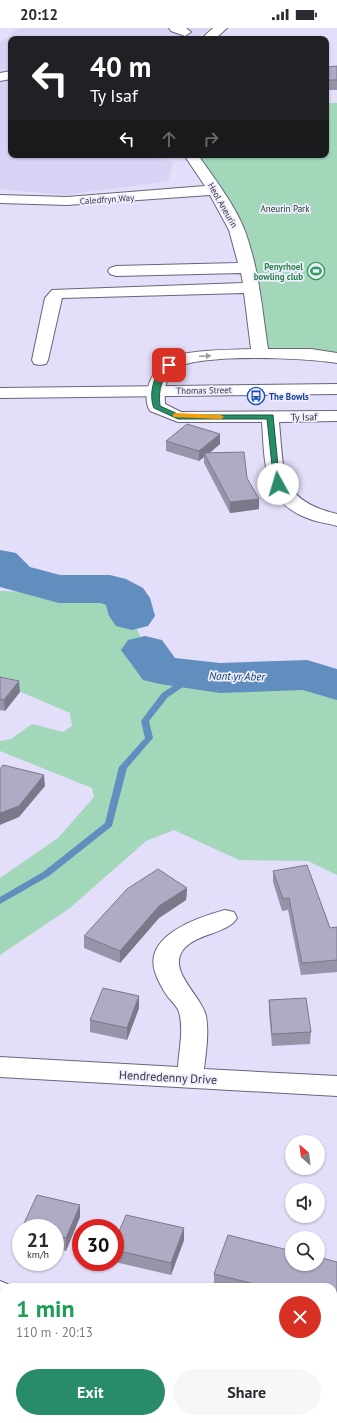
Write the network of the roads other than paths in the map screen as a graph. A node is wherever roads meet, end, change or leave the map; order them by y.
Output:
1 (221, 28) edge
2 (211, 36) edge
3 (193, 158) edge
4 (215, 190) junction
5 (0, 199) edge
6 (247, 267) junction
7 (116, 271) dead end
8 (251, 288) junction
9 (260, 354) junction
10 (337, 358) edge
11 (40, 360) dead end
12 (337, 389) edge
13 (155, 391) junction
14 (0, 393) edge
15 (337, 416) edge
16 (270, 417) junction
17 (337, 520) edge
18 (225, 918) dead end
19 (0, 1067) edge
20 (190, 1078) junction
21 (337, 1086) edge

1 - 2 street
3 - 4 street, Heol Aneurin
4 - 5 street, Caledfryn Way
4 - 6 street, Heol Aneurin
6 - 7 street
6 - 8 street, Heol Aneurin
8 - 9 street, Heol Aneurin
8 - 11 street
9 - 10 street
13 -> 9 street
12 - 13 street, Thomas Street
13 - 14 street, Thomas Street
13 - 16 street, Ty Isaf
15 - 16 street, Ty Isaf
16 - 17 street
18 - 20 street
19 - 20 street, Hendredenny Drive
20 - 21 street, Hendredenny Drive

